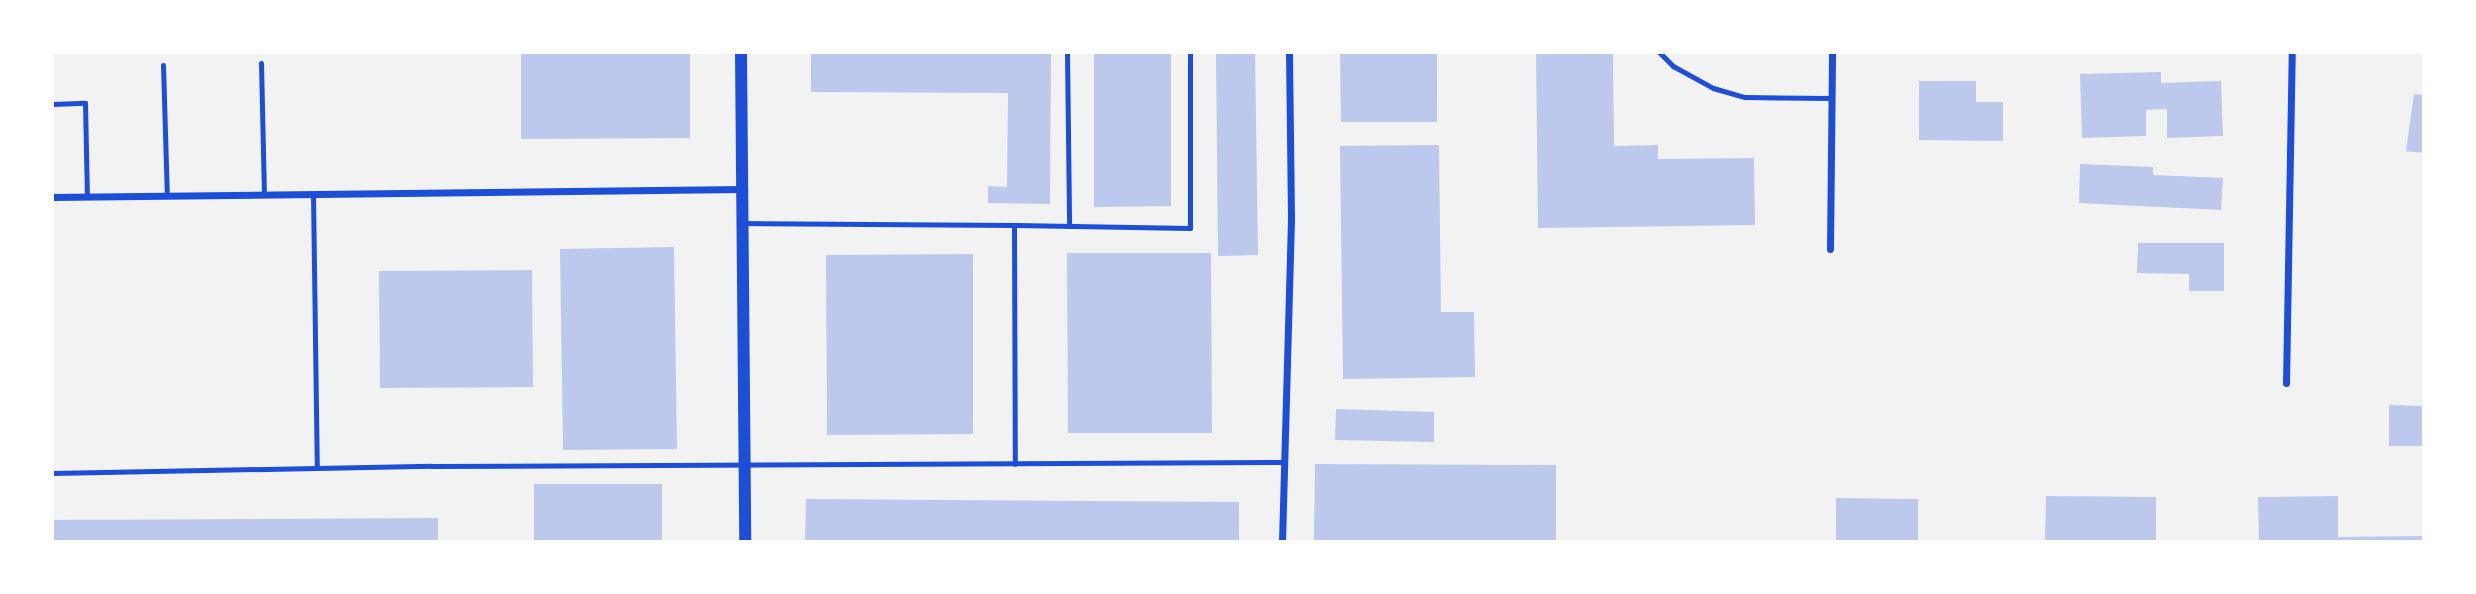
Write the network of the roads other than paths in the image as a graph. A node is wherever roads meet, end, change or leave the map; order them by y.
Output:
1 (741, 52) edge
2 (1067, 52) edge
3 (1190, 52) edge
4 (1289, 52) edge
5 (1659, 52) edge
6 (1832, 52) edge
7 (2292, 52) edge
8 (261, 63) dead end
9 (163, 65) dead end
10 (1831, 98) junction
11 (52, 103) edge
12 (742, 189) junction
13 (313, 194) junction
14 (264, 195) junction
15 (167, 196) junction
16 (52, 197) edge
17 (87, 197) junction
18 (743, 223) junction
19 (1014, 225) junction
20 (1069, 226) junction
21 (1830, 249) dead end
22 (2286, 383) dead end
23 (1284, 462) junction
24 (1015, 464) junction
25 (745, 465) junction
26 (317, 468) junction
27 (52, 473) edge
28 (745, 541) edge
29 (1282, 541) edge

1 - 12 street
2 - 20 lane
3 - 20 lane
4 - 23 street
5 - 10 lane
6 - 10 street
7 - 22 street
8 - 14 lane
9 - 15 lane
10 - 21 street
11 - 17 lane
12 - 13 street
12 - 18 street
13 - 14 street
13 - 26 lane
14 - 15 street
15 - 17 street
16 - 17 street
18 - 19 lane
18 - 25 street
19 - 20 lane
19 - 24 lane
23 - 24 lane
23 - 29 street
24 - 25 lane
25 - 26 lane
25 - 28 street
26 - 27 lane

